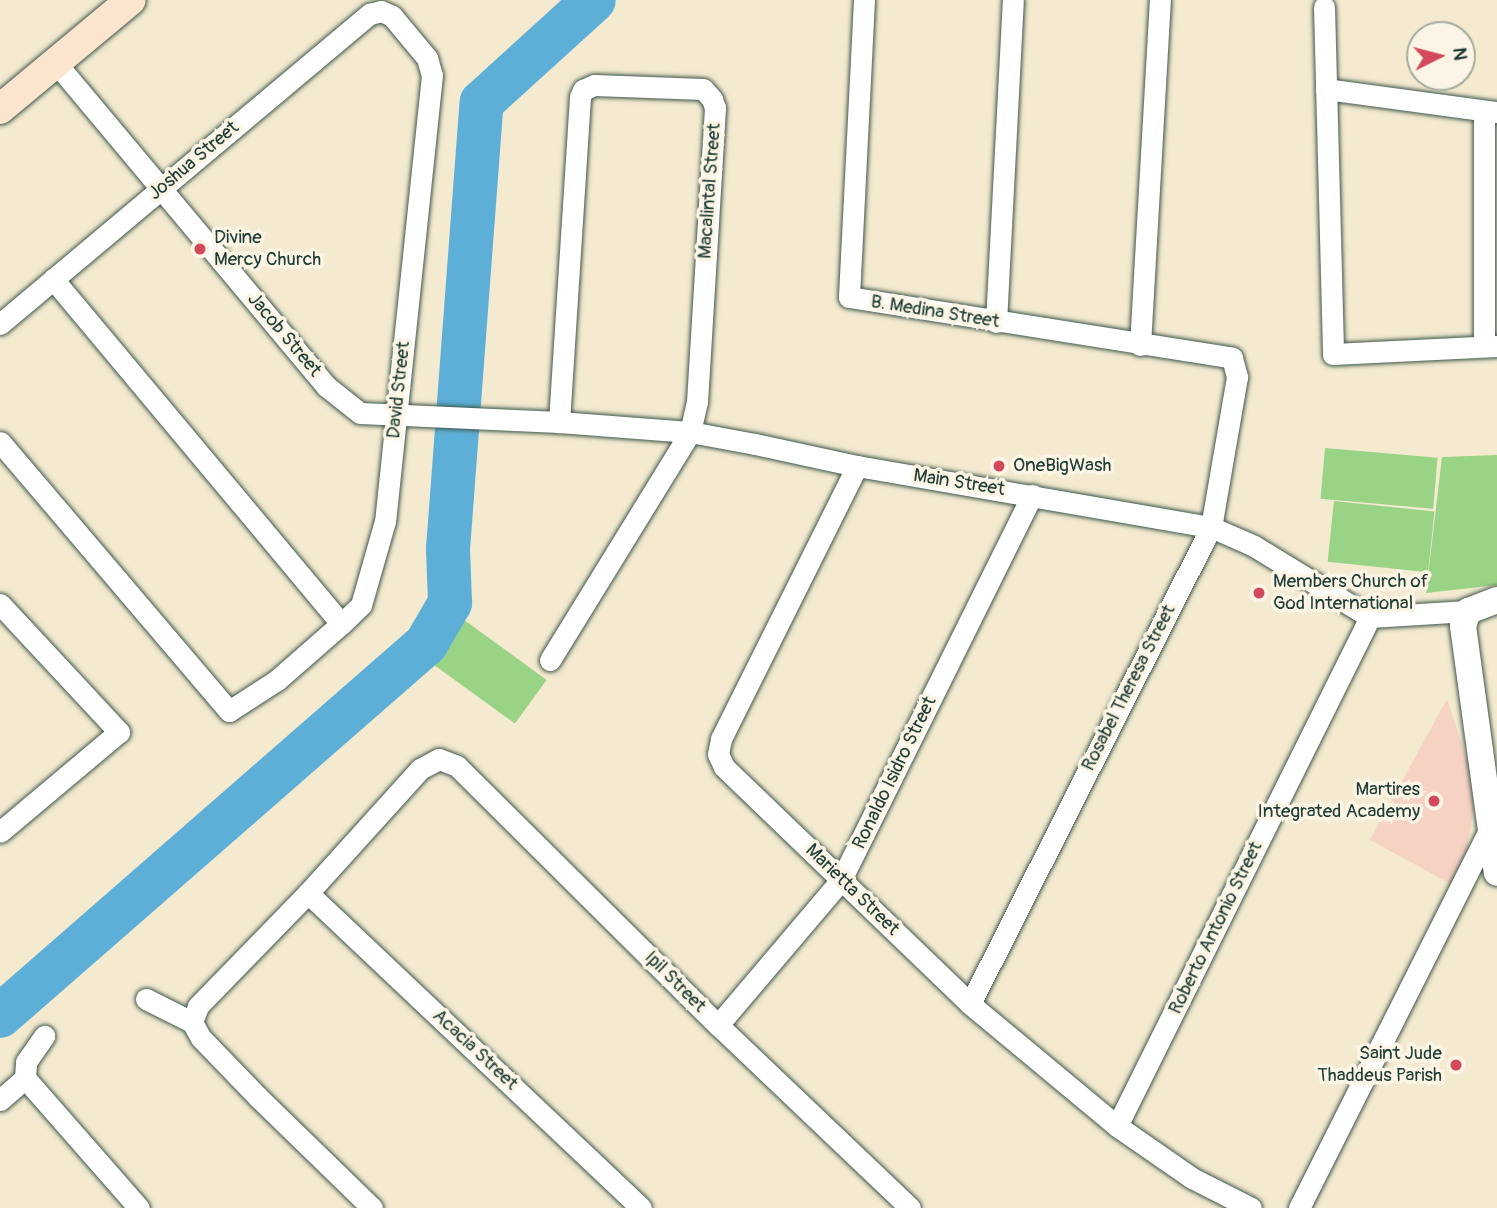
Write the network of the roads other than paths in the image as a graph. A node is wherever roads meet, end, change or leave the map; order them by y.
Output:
1 (131, 0) edge
2 (864, 0) edge
3 (1013, 0) edge
4 (1160, 0) edge
5 (1324, 7) dead end
6 (392, 16) joint
7 (56, 63) junction
8 (1326, 89) junction
9 (0, 110) edge
10 (1490, 111) edge
11 (162, 189) junction
12 (53, 279) junction
13 (996, 322) junction
14 (0, 324) edge
15 (1140, 345) junction
16 (1490, 346) edge
17 (1232, 358) joint
18 (396, 416) junction
19 (559, 422) junction
20 (690, 432) junction
21 (0, 442) edge
22 (857, 466) junction
23 (1032, 495) junction
24 (1211, 527) junction
25 (1497, 600) edge
26 (0, 604) edge
27 (1468, 611) junction
28 (1370, 617) junction
29 (341, 624) junction
30 (550, 660) dead end
31 (1493, 829) edge
32 (0, 832) edge
33 (1497, 873) edge
34 (841, 880) junction
35 (308, 893) junction
36 (146, 999) dead end
37 (970, 1004) junction
38 (192, 1022) junction
39 (718, 1025) junction
40 (44, 1036) dead end
41 (25, 1078) junction
42 (0, 1100) edge
43 (1117, 1126) junction
44 (139, 1208) edge
45 (372, 1208) edge
46 (641, 1208) edge
47 (910, 1208) edge
48 (1251, 1208) edge
49 (1299, 1208) edge

1 - 7 main road
2 - 13 street, B. Medina Street
3 - 13 street
4 - 15 street
5 - 8 street
6 - 11 street, Joshua Street
6 - 18 street, David Street
7 - 9 main road
7 - 11 street, Jacob Street
8 - 10 street
8 - 16 street
10 - 16 street
11 - 12 street, Joshua Street
11 - 18 street, Jacob Street
12 - 14 street, Joshua Street
12 - 29 street
13 - 15 street, B. Medina Street
15 - 17 street, B. Medina Street
17 - 24 street, Rosabel Theresa Street
18 - 19 street, Main Street
18 - 29 street, David Street
19 - 20 street, Main Street
19 - 20 street, Macalintal Street
20 - 22 street, Main Street
20 - 30 street
21 - 29 street, David Street
22 - 23 street, Main Street
22 - 34 street, Marietta Street
23 - 24 street, Main Street
23 - 34 street, Ronaldo Isidro Street
24 - 28 street, Main Street
24 - 37 street, Rosabel Theresa Street
25 - 27 street
26 - 32 street
27 - 28 street
27 - 31 street
28 - 43 street, Roberto Antonio Street
31 - 33 street
31 - 49 street
34 - 37 street, Marietta Street
34 - 39 street, Ronaldo Isidro Street
35 - 38 street
35 - 39 street, Ipil Street
35 - 46 street, Acacia Street
36 - 38 street
37 - 43 street, Marietta Street
38 - 45 street
39 - 47 street, Ipil Street
40 - 41 street
41 - 42 street
41 - 44 street
43 - 48 street, Marietta Street

